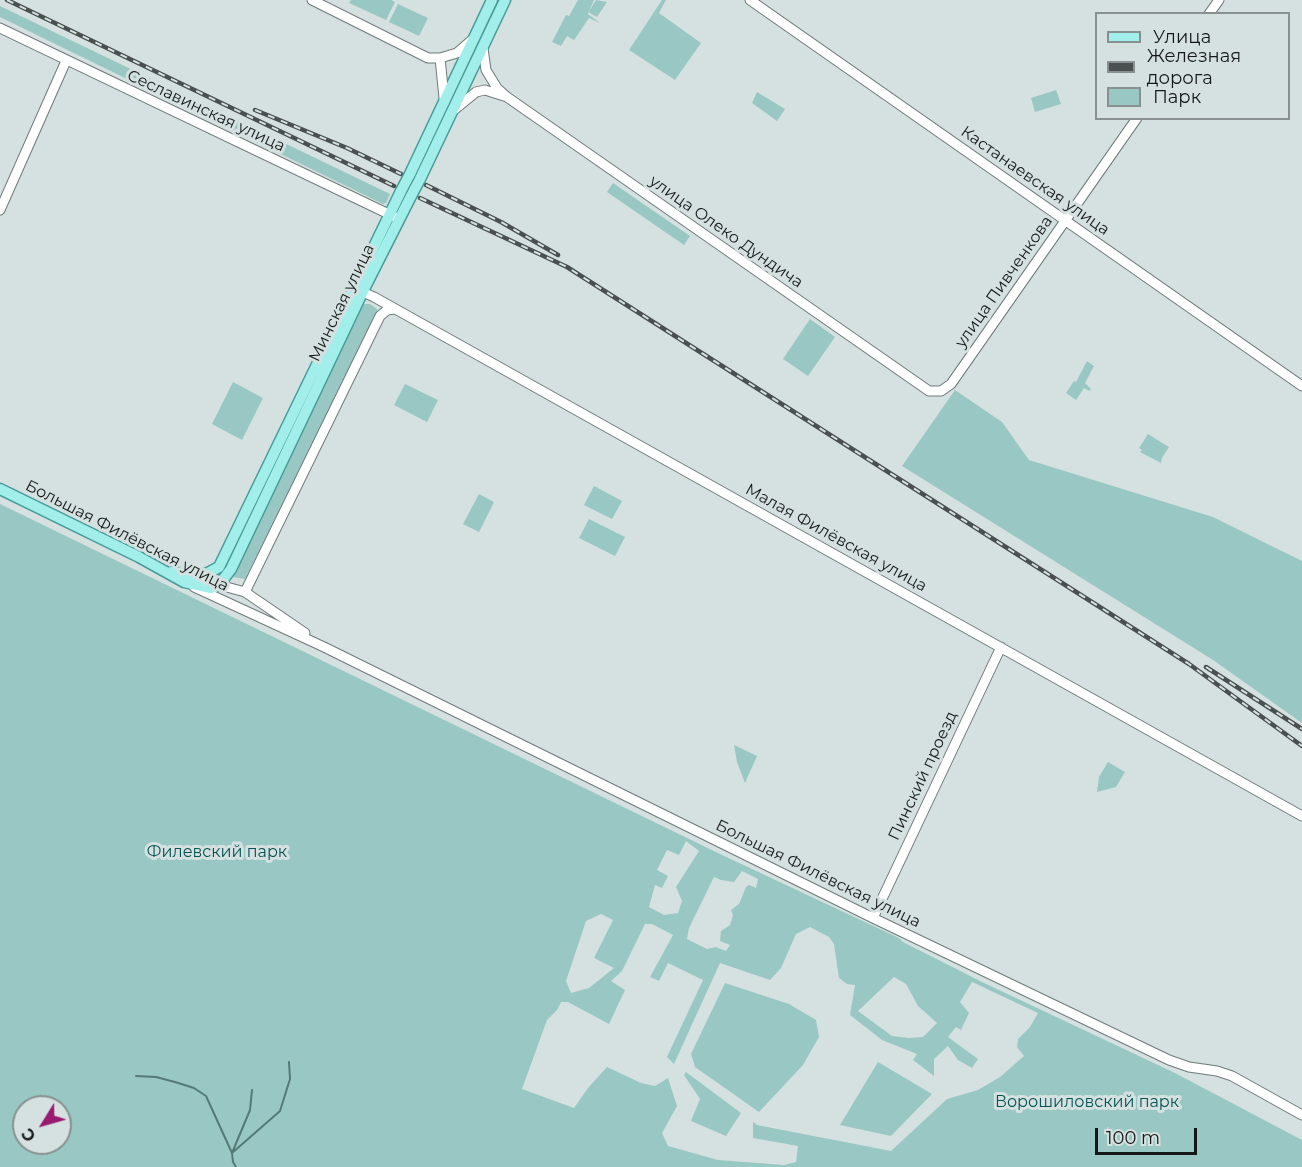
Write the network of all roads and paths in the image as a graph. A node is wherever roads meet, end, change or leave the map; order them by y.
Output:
1 (312, 0) edge
2 (492, 0) edge
3 (505, 0) edge
4 (750, 0) edge
5 (0, 28) edge
6 (475, 36) junction
7 (483, 48) junction
8 (440, 58) junction
9 (66, 61) junction
10 (507, 97) junction
11 (444, 98) junction
12 (451, 114) junction
13 (1136, 120) edge
14 (415, 176) junction
15 (0, 210) edge
16 (395, 217) junction
17 (1066, 221) junction
18 (358, 290) junction
19 (396, 309) junction
20 (1302, 386) edge
21 (929, 392) joint
22 (0, 489) edge
23 (219, 567) junction
24 (231, 569) junction
25 (165, 570) junction
26 (195, 576) junction
27 (184, 582) junction
28 (219, 585) junction
29 (241, 590) junction
30 (240, 609) junction
31 (324, 647) junction
32 (1001, 647) junction
33 (1302, 816) edge
34 (873, 918) junction
35 (1302, 1115) edge

1 - 8 street
2 - 6 main road, Минская улица
3 - 7 main road, Минская улица
4 - 17 street, Кастанаевская улица
5 - 9 street, Сеславинская улица
6 - 8 street
6 - 11 main road, Минская улица
7 - 10 street, улица Олеко Дундича
7 - 12 main road, Минская улица
8 - 11 street
9 - 15 street
9 - 16 street, Сеславинская улица
10 - 12 street, улица Олеко Дундича
10 - 21 street, улица Олеко Дундича
11 - 14 main road, Минская улица
12 - 14 main road, Минская улица
13 - 17 street, улица Пивченкова
14 - 16 main road, Минская улица, bridge
16 - 18 main road, Минская улица
17 - 20 street, Кастанаевская улица
17 - 21 street, улица Пивченкова
18 - 19 street, Малая Филёвская улица
18 - 23 main road, Минская улица
18 - 24 main road, Минская улица
19 - 29 street
19 - 32 street, Малая Филёвская улица
22 - 25 main road, Большая Филёвская улица
23 - 26 main road
23 - 28 street, Большая Филёвская улица
24 - 28 main road, Минская улица
24 - 29 street
25 - 26 main road
25 - 27 main road, Большая Филёвская улица
26 - 28 street, Большая Филёвская улица
27 - 28 main road
27 - 30 street, Большая Филёвская улица
28 - 29 street, Большая Филёвская улица
28 - 30 street, Большая Филёвская улица
29 - 31 street, Большая Филёвская улица
30 - 31 street, Большая Филёвская улица
31 - 34 street, Большая Филёвская улица
32 - 33 street, Малая Филёвская улица
32 - 34 street, Пинский проезд
34 - 35 street, Большая Филёвская улица

